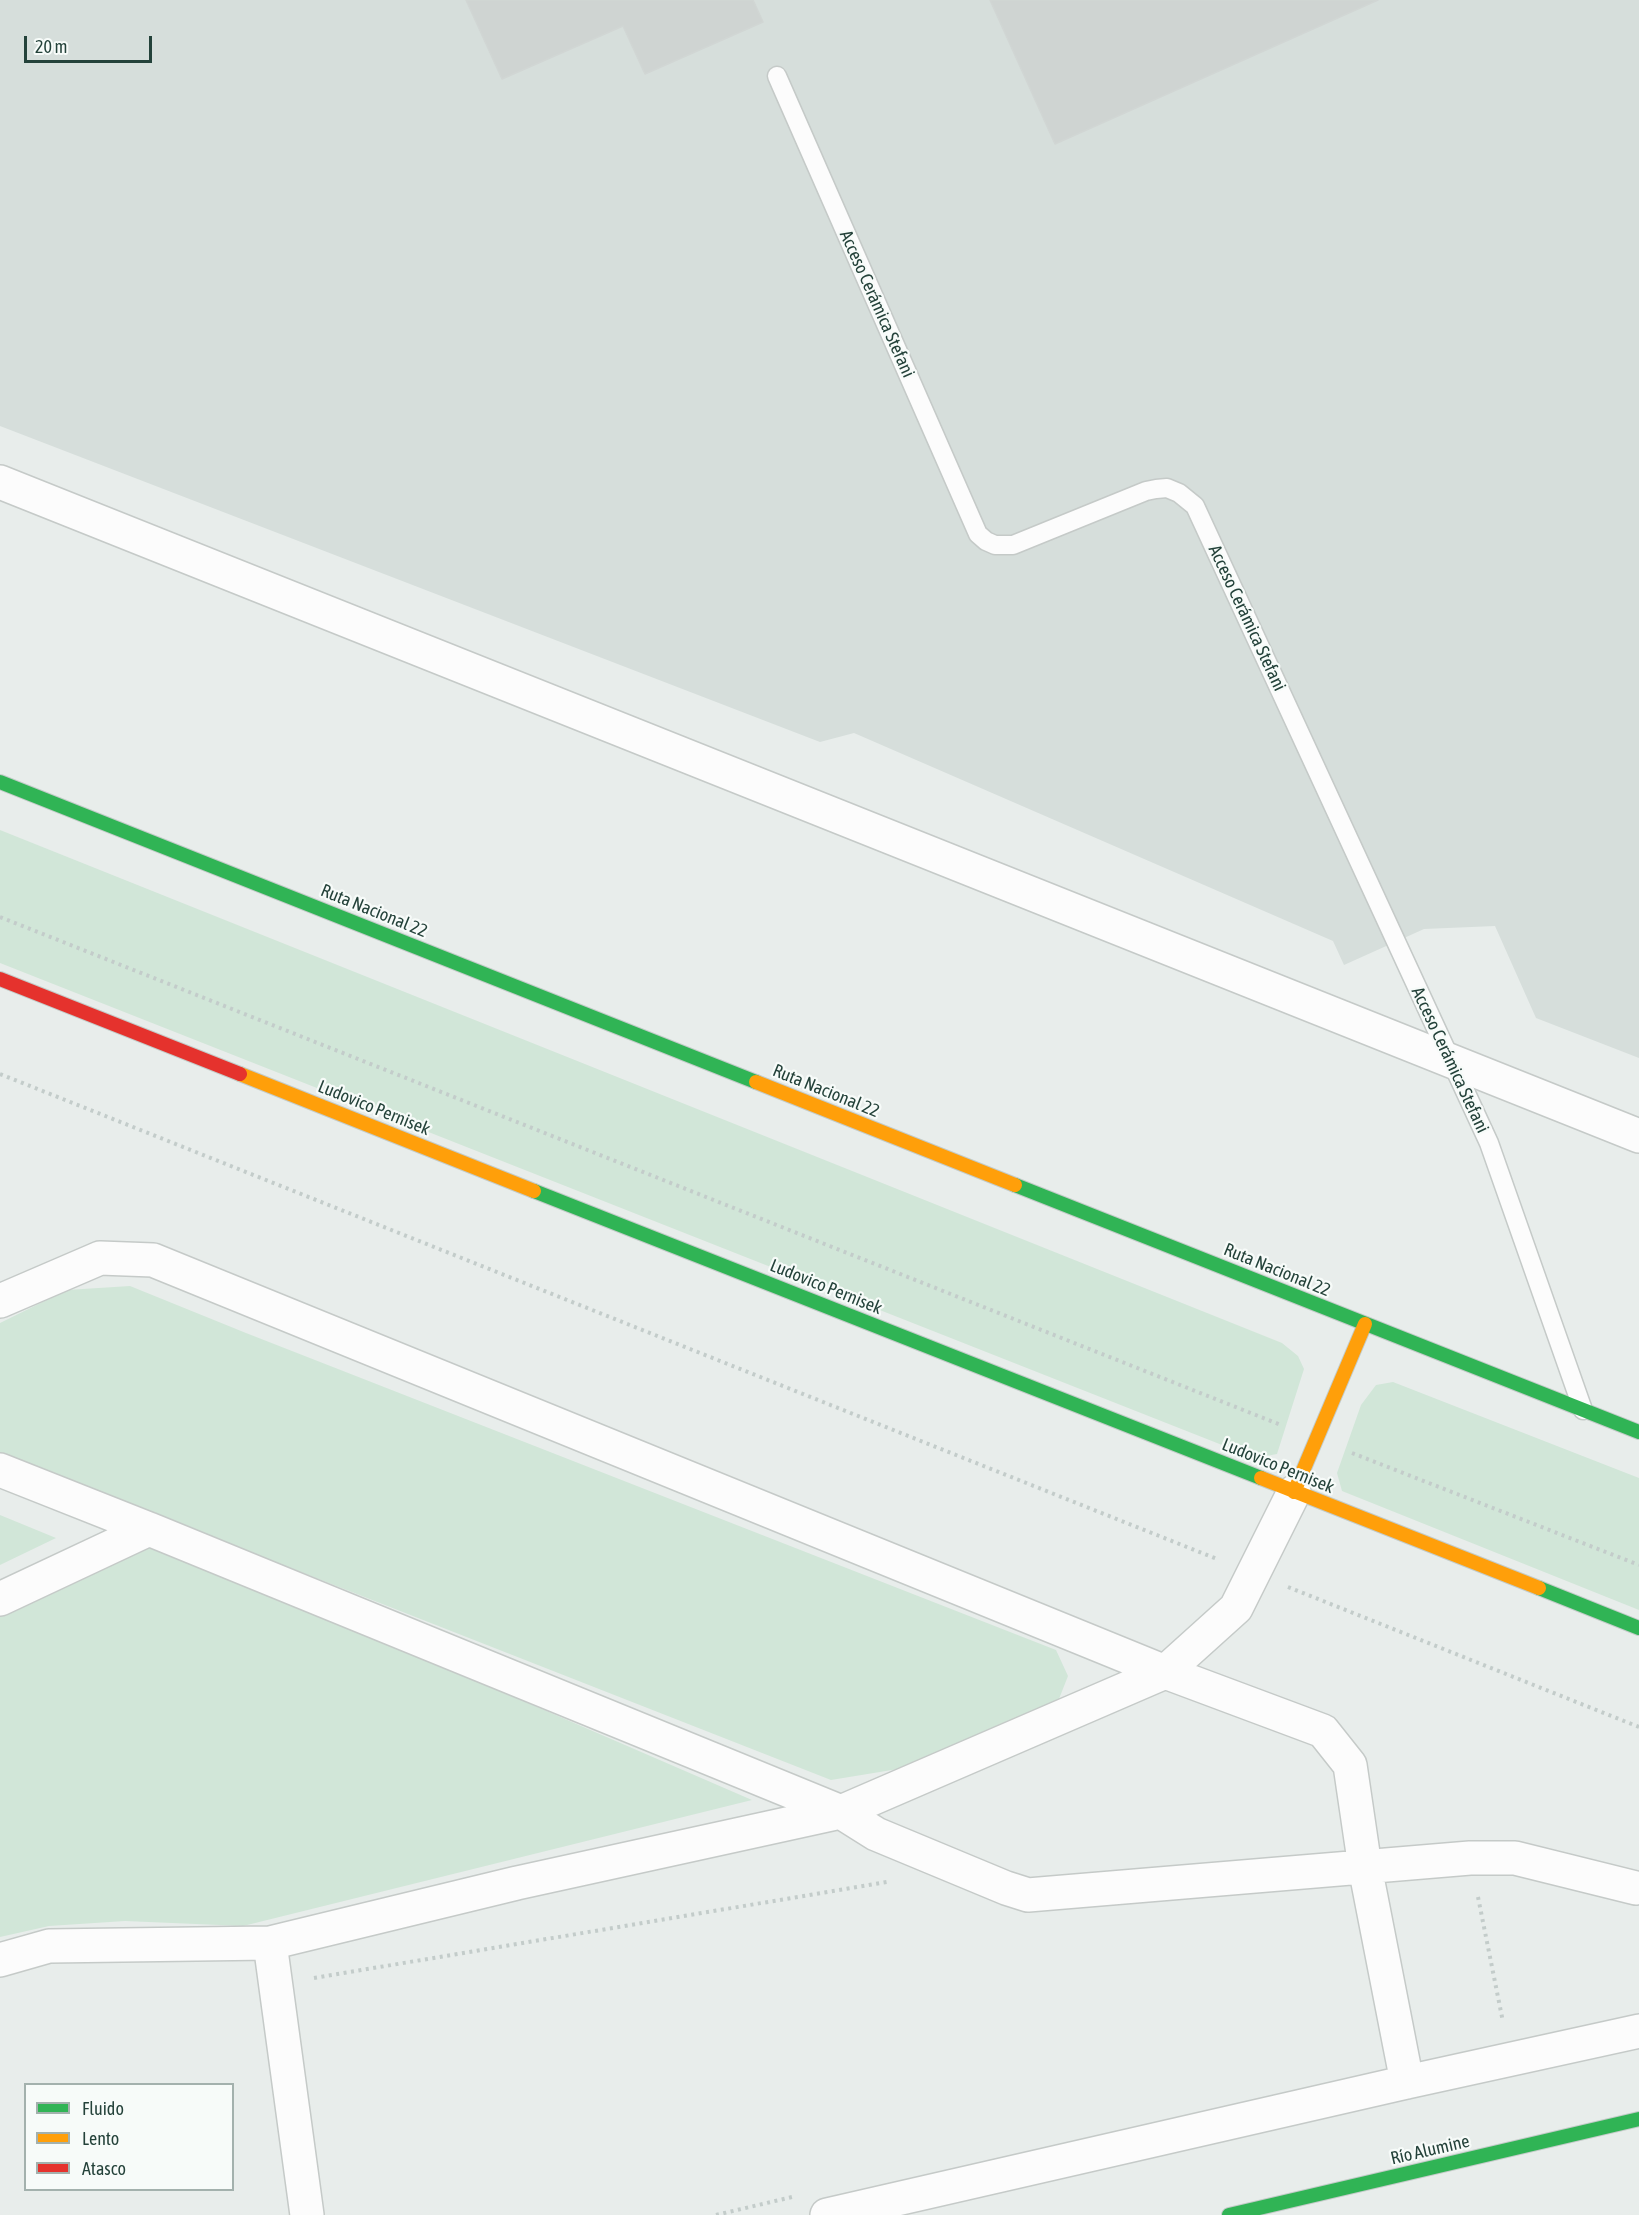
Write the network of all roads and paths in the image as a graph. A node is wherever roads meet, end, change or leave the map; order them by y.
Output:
1 (777, 76) dead end
2 (0, 482) edge
3 (0, 782) edge
4 (0, 790) edge
5 (33, 795) junction
6 (0, 917) edge
7 (0, 979) edge
8 (1452, 1062) junction
9 (0, 1074) edge
10 (1639, 1136) edge
11 (0, 1301) edge
12 (1365, 1324) junction
13 (1583, 1410) junction
14 (1639, 1431) edge
15 (1316, 1439) junction
16 (0, 1470) edge
17 (1294, 1492) junction
18 (149, 1529) junction
19 (1639, 1565) edge
20 (1254, 1573) junction
21 (0, 1599) edge
22 (1639, 1628) edge
23 (1165, 1672) junction
24 (1639, 1727) edge
25 (841, 1812) junction
26 (876, 1834) junction
27 (1365, 1867) junction
28 (1635, 1888) dead end
29 (270, 1943) junction
30 (0, 1960) edge
31 (303, 1980) dead end
32 (1639, 2031) edge
33 (1407, 2082) junction
34 (1639, 2119) edge
35 (307, 2215) edge
36 (827, 2215) edge
37 (1229, 2215) edge

1 - 8 lane, Acceso Cerámica Stefani
2 - 8 street
3 - 5 main road, Ruta Nacional 22
4 - 5 main road
5 - 12 main road, Ruta Nacional 22
6 - 15 path
7 - 17 main road, Ludovico Pernisek
8 - 10 street
8 - 13 lane, Acceso Cerámica Stefani
9 - 20 path
11 - 23 street
12 - 13 main road, Ruta Nacional 22
12 - 15 main road
13 - 14 main road, Ruta Nacional 22
15 - 17 main road
15 - 19 path
16 - 18 street
17 - 20 street
17 - 22 main road, Ludovico Pernisek
18 - 21 street
18 - 25 street
20 - 23 street
20 - 24 path
23 - 25 street
23 - 27 street
25 - 26 street
25 - 29 street
26 - 27 street
26 - 31 path
27 - 28 street
27 - 33 street
29 - 30 street
29 - 35 street
32 - 33 street
33 - 36 street
34 - 37 main road, Río Alumine

